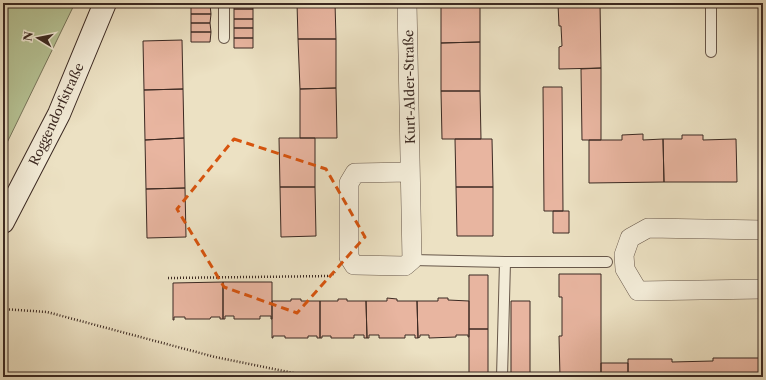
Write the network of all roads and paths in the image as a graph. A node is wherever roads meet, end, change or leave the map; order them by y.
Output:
1 (105, 3) edge
2 (224, 3) edge
3 (407, 3) edge
4 (711, 3) edge
5 (224, 38) dead end
6 (711, 52) dead end
7 (410, 172) junction
8 (3, 222) edge
9 (763, 230) edge
10 (349, 257) junction
11 (412, 260) junction
12 (505, 262) junction
13 (607, 262) dead end
14 (168, 278) dead end
15 (763, 289) edge
16 (3, 309) edge
17 (313, 377) edge
18 (502, 377) edge

1 - 8 street, Roggendorfstraße
2 - 5 lane
3 - 7 street, Kurt-Alder-Straße
4 - 6 lane
7 - 10 street
7 - 11 street, Kurt-Alder-Straße
9 - 15 street
10 - 11 street
10 - 14 path
11 - 12 lane
12 - 13 lane
12 - 18 lane
16 - 17 path

